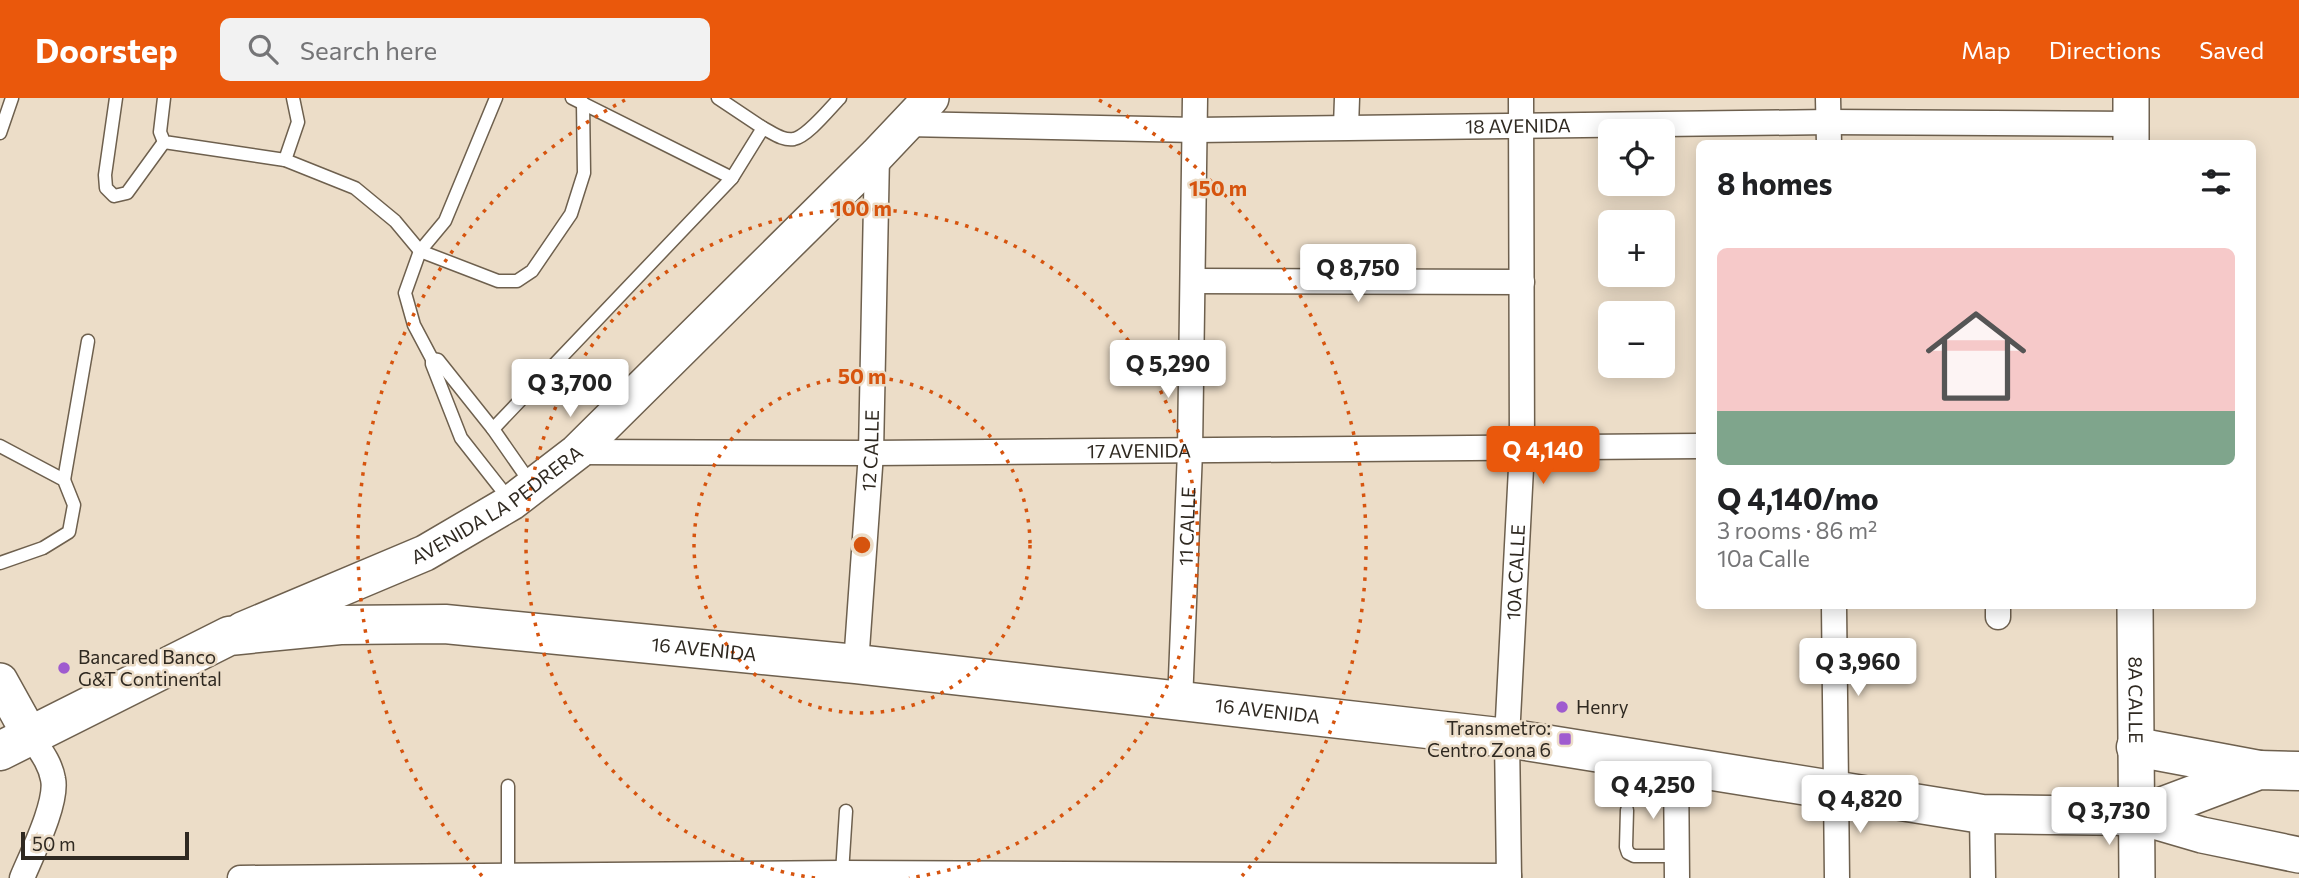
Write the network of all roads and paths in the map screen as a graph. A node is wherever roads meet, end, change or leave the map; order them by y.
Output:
1 (12, 98) edge
2 (116, 98) edge
3 (164, 98) edge
4 (293, 98) edge
5 (496, 98) edge
6 (718, 98) edge
7 (840, 98) edge
8 (931, 98) edge
9 (1195, 98) edge
10 (1347, 98) edge
11 (1521, 98) edge
12 (578, 100) edge
13 (1829, 121) edge
14 (2131, 122) edge
15 (906, 124) junction
16 (1522, 125) junction
17 (1346, 127) junction
18 (763, 128) junction
19 (1196, 130) junction
20 (0, 133) edge
21 (163, 142) junction
22 (877, 155) junction
23 (285, 160) junction
24 (732, 178) junction
25 (420, 251) junction
26 (1193, 281) junction
27 (1522, 282) junction
28 (88, 341) dead end
29 (432, 359) junction
30 (493, 429) junction
31 (0, 446) edge
32 (1696, 446) edge
33 (1522, 449) junction
34 (1190, 451) junction
35 (577, 452) junction
36 (871, 453) junction
37 (64, 480) junction
38 (522, 494) junction
39 (0, 563) edge
40 (1834, 609) edge
41 (2135, 609) edge
42 (229, 636) junction
43 (856, 664) junction
44 (3, 696) edge
45 (1180, 703) junction
46 (1507, 738) junction
47 (15, 743) edge
48 (2136, 747) junction
49 (1676, 764) junction
50 (2259, 770) junction
51 (2299, 771) edge
52 (508, 786) dead end
53 (1837, 791) junction
54 (1627, 810) dead end
55 (846, 811) dead end
56 (1982, 814) junction
57 (2137, 816) junction
58 (2299, 855) edge
59 (1677, 867) edge
60 (842, 876) edge
61 (242, 877) edge
62 (509, 877) edge
63 (1177, 877) edge
64 (1509, 877) edge
65 (22, 878) edge
66 (1838, 878) edge
67 (1983, 878) edge
68 (2137, 878) edge

1 - 20 lane
2 - 21 lane
3 - 21 lane
4 - 23 lane
5 - 25 lane
6 - 18 lane
7 - 18 lane
8 - 15 street, AVENIDA LA PEDRERA
9 - 19 street, 11 CALLE
10 - 17 street
11 - 16 street, 10A CALLE
12 - 24 lane
12 - 25 lane
13 - 14 street, 18 AVENIDA
13 - 16 street, 18 AVENIDA
15 - 19 street, 18 AVENIDA
15 - 22 street, AVENIDA LA PEDRERA
16 - 17 street, 18 AVENIDA
16 - 27 street, 10A CALLE
17 - 19 street, 18 AVENIDA
18 - 24 lane
19 - 26 street, 11 CALLE
21 - 23 lane
22 - 35 street, AVENIDA LA PEDRERA
22 - 36 street, 12 CALLE
23 - 25 lane
24 - 30 lane
25 - 29 lane
26 - 27 street
26 - 34 street, 11 CALLE
27 - 33 street, 10A CALLE
28 - 37 lane
29 - 30 lane
29 - 38 lane
30 - 38 lane
31 - 37 lane
32 - 33 street, 17 AVENIDA
33 - 34 street, 17 AVENIDA
33 - 46 street, 10A CALLE
34 - 36 street, 17 AVENIDA
34 - 45 street, 11 CALLE
35 - 36 street, 17 AVENIDA
35 - 38 street, AVENIDA LA PEDRERA
36 - 43 street, 12 CALLE
37 - 39 lane
38 - 42 street, AVENIDA LA PEDRERA
40 - 53 street
41 - 48 street, 8A CALLE
42 - 43 main road, 16 AVENIDA
42 - 47 main road, AVENIDA LA PEDRERA
43 - 45 main road, 16 AVENIDA
44 - 47 street
45 - 46 main road, 16 AVENIDA
46 - 49 main road, 16 AVENIDA
46 - 64 street, 10A CALLE
47 - 65 street
48 - 50 main road
48 - 57 street, 8A CALLE
49 - 53 main road, 16 AVENIDA
49 - 59 street
50 - 51 main road
50 - 57 main road
52 - 62 lane
53 - 56 main road, 16 AVENIDA
53 - 66 street
54 - 59 lane
55 - 60 lane
56 - 57 main road, 16 AVENIDA
56 - 67 street
57 - 58 street, 16 AVENIDA
57 - 68 street, 8A CALLE
60 - 62 street
60 - 63 street
61 - 62 street
63 - 64 street

